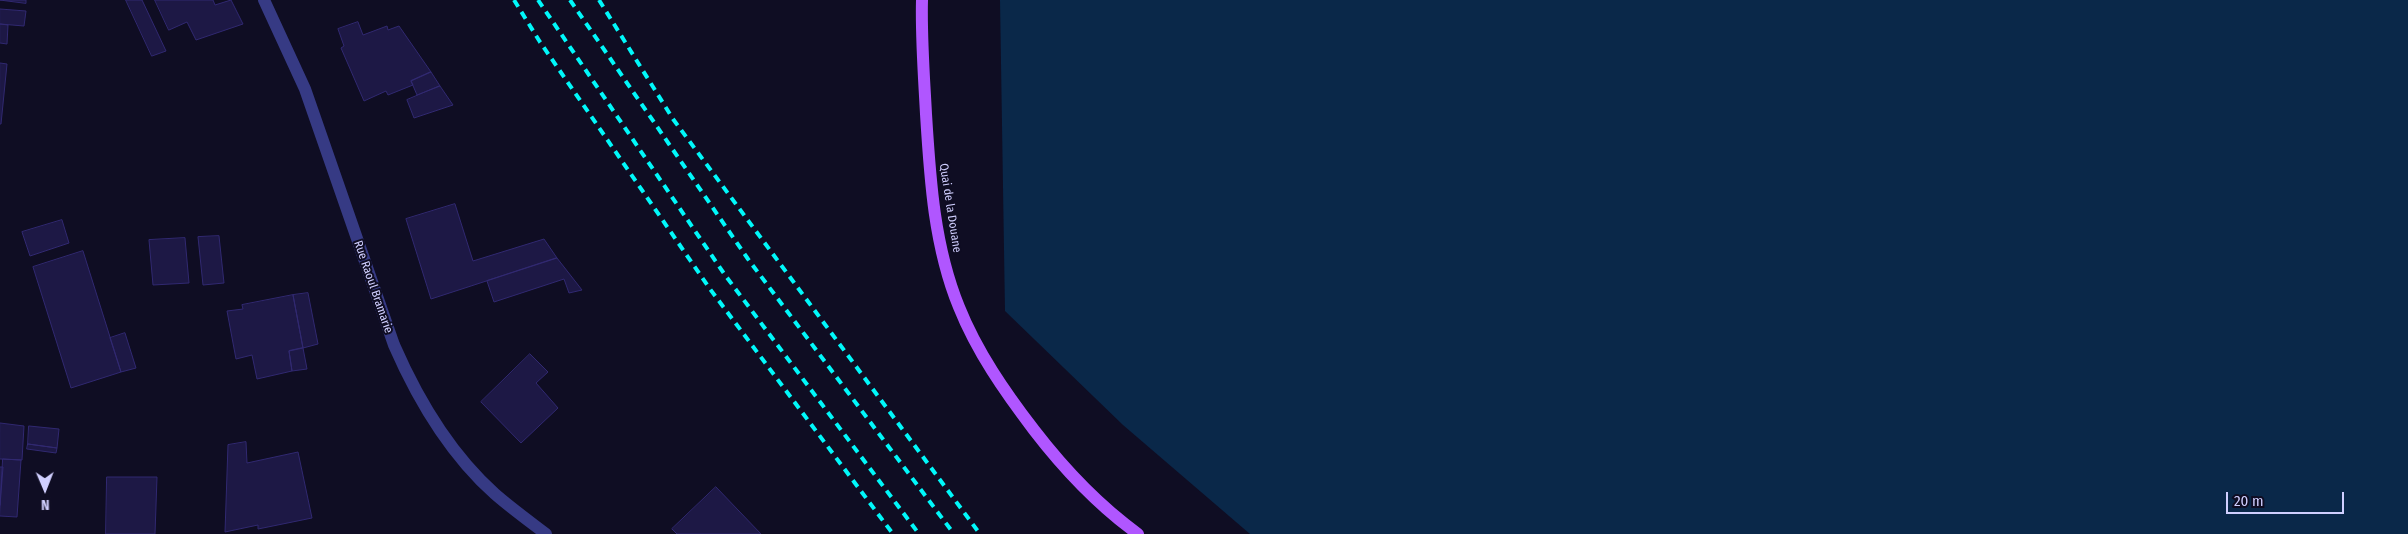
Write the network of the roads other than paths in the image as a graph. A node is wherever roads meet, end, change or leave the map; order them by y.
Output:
1 (264, 0) edge
2 (922, 0) edge
3 (546, 534) edge
4 (1138, 534) edge

1 - 3 street, Rue Raoul Bramarie
2 - 4 main road, Quai de la Douane

